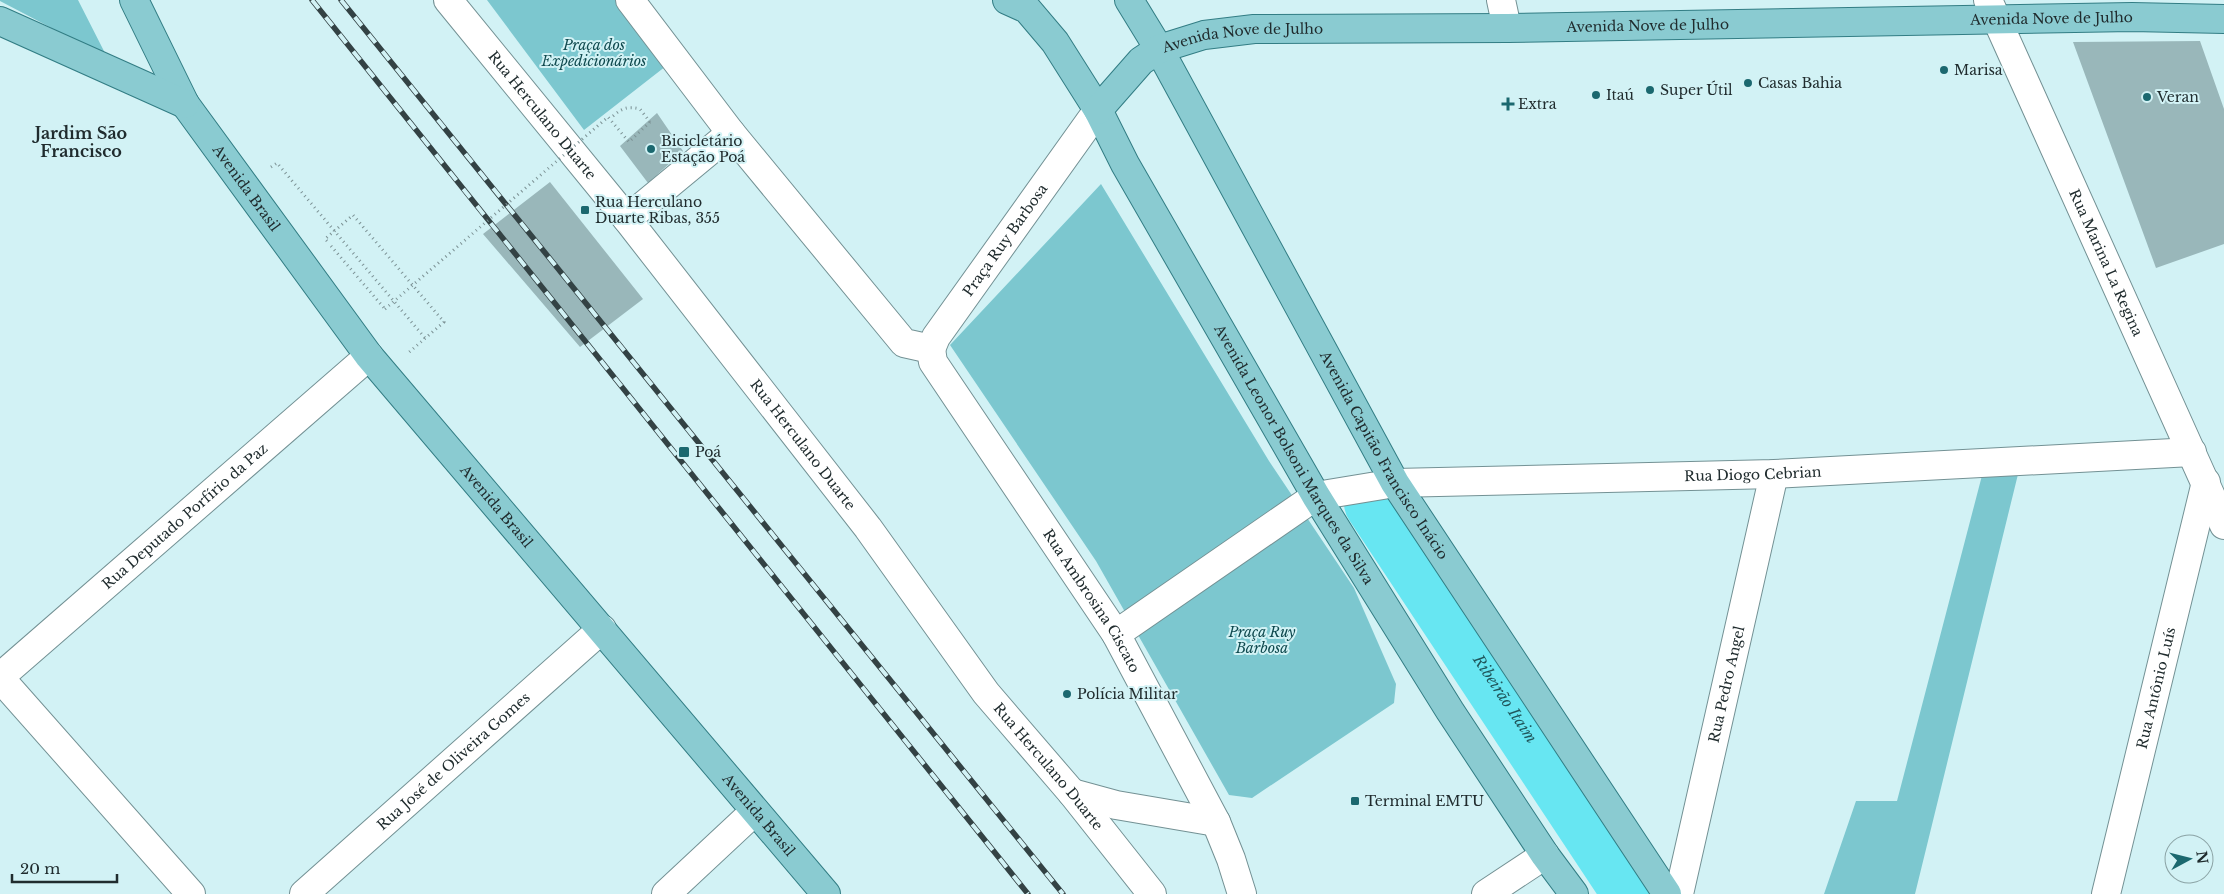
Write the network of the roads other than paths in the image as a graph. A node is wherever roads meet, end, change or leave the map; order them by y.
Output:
1 (134, 0) edge
2 (448, 0) edge
3 (630, 0) edge
4 (1129, 0) edge
5 (1501, 0) edge
6 (1017, 5) edge
7 (2129, 9) edge
8 (1992, 10) edge
9 (2224, 19) edge
10 (0, 21) edge
11 (1507, 28) junction
12 (1159, 49) junction
13 (185, 104) junction
14 (1098, 110) junction
15 (731, 133) junction
16 (627, 219) junction
17 (931, 349) junction
18 (377, 365) junction
19 (2192, 452) junction
20 (1774, 474) junction
21 (2206, 482) junction
22 (1396, 483) junction
23 (1316, 496) junction
24 (2224, 525) edge
25 (602, 629) junction
26 (1116, 634) junction
27 (0, 678) edge
28 (1072, 793) junction
29 (755, 811) junction
30 (1216, 822) junction
31 (1545, 855) junction
32 (191, 894) edge
33 (304, 894) edge
34 (666, 894) edge
35 (826, 894) edge
36 (1152, 894) edge
37 (1242, 894) edge
38 (1486, 894) edge
39 (1574, 894) edge
40 (1667, 894) edge
41 (1680, 894) edge
42 (2106, 894) edge

1 - 13 main road, Avenida Brasil
2 - 16 street, Rua Herculano Duarte
3 - 15 street
4 - 12 main road, Avenida Capitão Francisco Inácio
5 - 11 street
6 - 14 main road, Avenida Leonor Bolsoni Marques da Silva
7 - 8 main road, Avenida Nove de Julho
7 - 9 main road, Avenida Nove de Julho
8 - 11 main road, Avenida Nove de Julho
8 - 19 street, Rua Marina La Regina
10 - 13 main road
11 - 12 main road, Avenida Nove de Julho
12 - 14 main road, Avenida Nove de Julho
12 - 22 main road, Avenida Capitão Francisco Inácio
13 - 18 main road, Avenida Brasil
14 - 17 street, Praça Ruy Barbosa
14 - 23 main road, Avenida Leonor Bolsoni Marques da Silva
15 - 16 street
15 - 17 street
16 - 28 street, Rua Herculano Duarte
17 - 26 street, Rua Ambrosina Ciscato
18 - 25 main road, Avenida Brasil
18 - 27 street, Rua Deputado Porfírio da Paz
19 - 20 street, Rua Diogo Cebrian
19 - 21 street, Rua Marina La Regina
20 - 22 street, Rua Diogo Cebrian
20 - 41 street, Rua Pedro Angel
21 - 24 street, Rua Marina La Regina
21 - 42 street, Rua Antônio Luís
22 - 23 street, Rua Diogo Cebrian
22 - 40 main road, Avenida Capitão Francisco Inácio
23 - 26 street
23 - 31 main road, Avenida Leonor Bolsoni Marques da Silva
25 - 29 main road, Avenida Brasil
25 - 33 street, Rua José de Oliveira Gomes
26 - 30 street, Rua Ambrosina Ciscato
27 - 32 street
28 - 30 street
28 - 36 street, Rua Herculano Duarte
29 - 34 street
29 - 35 main road, Avenida Brasil
30 - 37 street, Rua Ambrosina Ciscato
31 - 38 street
31 - 39 main road, Avenida Leonor Bolsoni Marques da Silva

